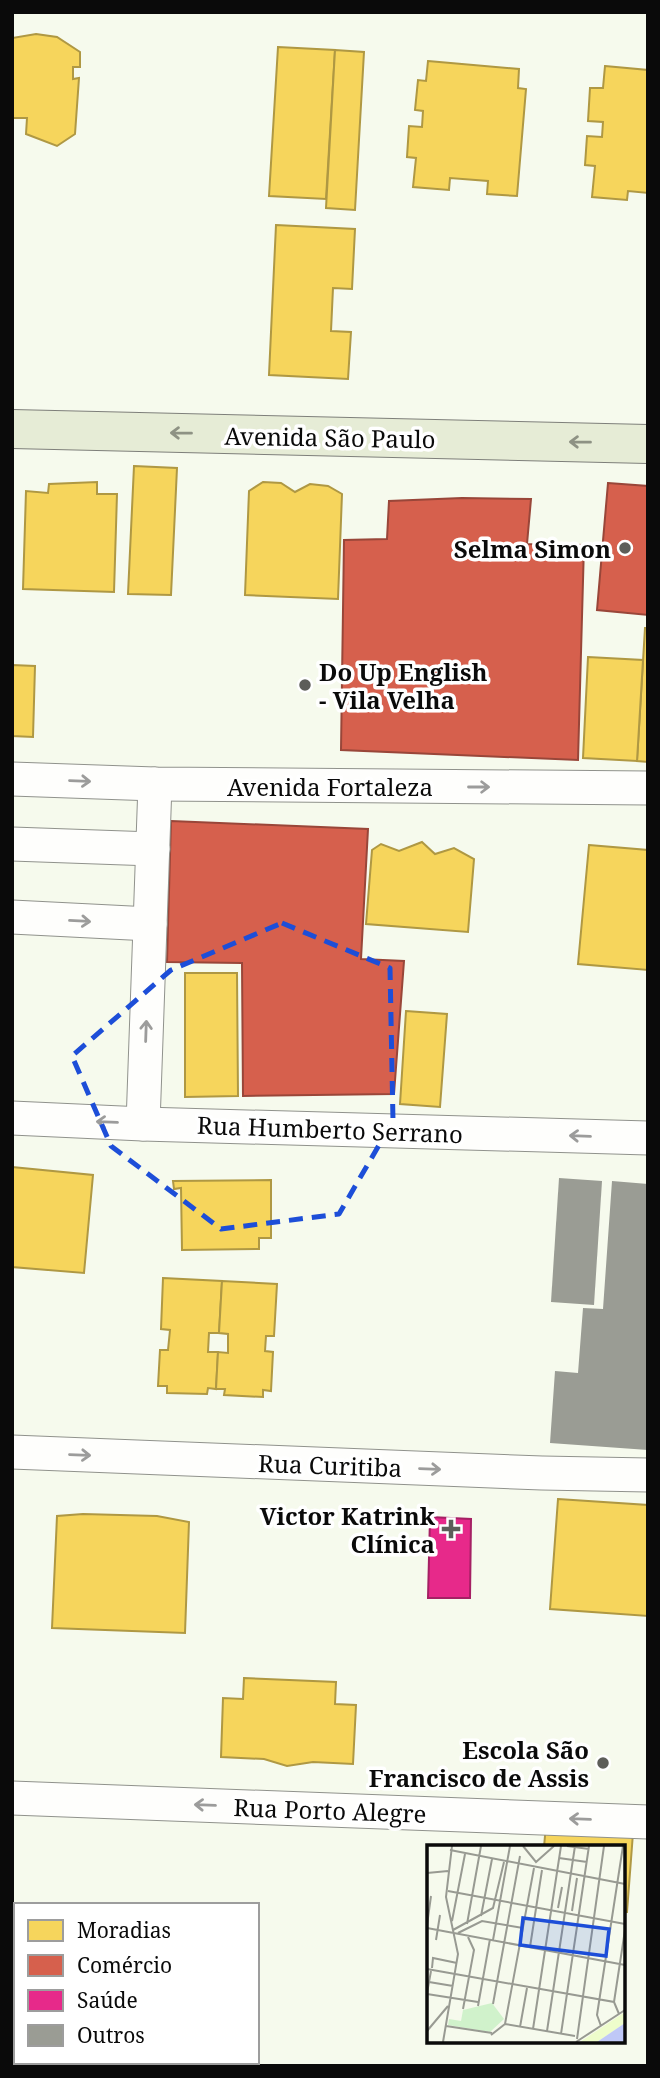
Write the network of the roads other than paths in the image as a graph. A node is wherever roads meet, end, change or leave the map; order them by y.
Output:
1 (12, 429) edge
2 (648, 444) edge
3 (12, 779) edge
4 (155, 784) junction
5 (648, 788) edge
6 (12, 844) edge
7 (153, 849) junction
8 (12, 917) edge
9 (149, 924) junction
10 (12, 1118) edge
11 (143, 1124) junction
12 (648, 1138) edge
13 (12, 1452) edge
14 (648, 1475) edge
15 (12, 1798) edge
16 (648, 1822) edge
17 (164, 2064) edge
18 (197, 2066) edge

2 -> 1 main road, Avenida São Paulo
3 -> 4 street, Avenida Fortaleza
4 -> 5 street, Avenida Fortaleza
4 - 7 street
6 - 7 street
7 - 9 street
8 -> 9 street
11 -> 9 street
11 -> 10 street, Rua Humberto Serrano
12 -> 11 street, Rua Humberto Serrano
13 -> 14 street, Rua Curitiba
16 -> 15 street, Rua Porto Alegre
17 - 18 street

